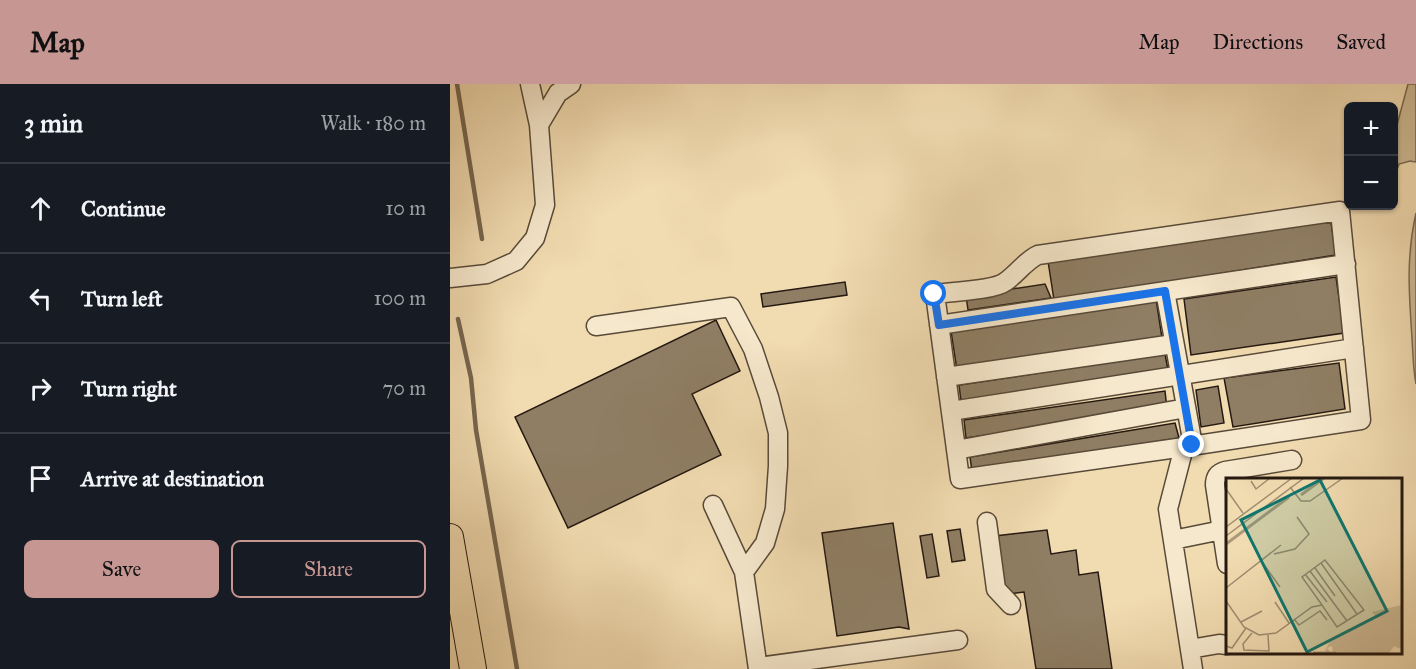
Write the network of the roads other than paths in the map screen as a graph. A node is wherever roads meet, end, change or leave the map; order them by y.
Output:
1 (530, 84) edge
2 (571, 84) edge
3 (539, 125) junction
4 (1346, 264) junction
5 (450, 278) edge
6 (1165, 291) junction
7 (939, 325) junction
8 (596, 326) dead end
9 (1174, 344) junction
10 (1354, 348) junction
11 (1180, 376) junction
12 (946, 377) junction
13 (1186, 408) junction
14 (951, 411) junction
15 (1188, 446) junction
16 (956, 450) junction
17 (1292, 460) dead end
18 (713, 505) dead end
19 (987, 522) dead end
20 (1222, 530) junction
21 (450, 537) edge
22 (1173, 540) junction
23 (1226, 557) edge
24 (744, 572) junction
25 (1011, 605) dead end
26 (958, 640) dead end
27 (1226, 645) edge
28 (1190, 649) junction
29 (758, 668) edge
30 (473, 669) edge
31 (1193, 669) edge

1 - 3 street
2 - 3 street
3 - 5 street
4 - 6 street
4 - 7 street
4 - 10 street
6 - 7 street
6 - 9 street
7 - 12 street
8 - 24 street
9 - 11 street
9 - 12 street
10 - 11 street
10 - 15 street
11 - 13 street
11 - 14 street
12 - 14 street
13 - 15 street
13 - 16 street
14 - 16 street
15 - 16 street
15 - 22 street
17 - 20 street
18 - 24 street
19 - 25 street
20 - 22 street
20 - 23 street
21 - 30 highway
22 - 28 street
24 - 29 street
26 - 29 street
27 - 28 street
28 - 31 street

